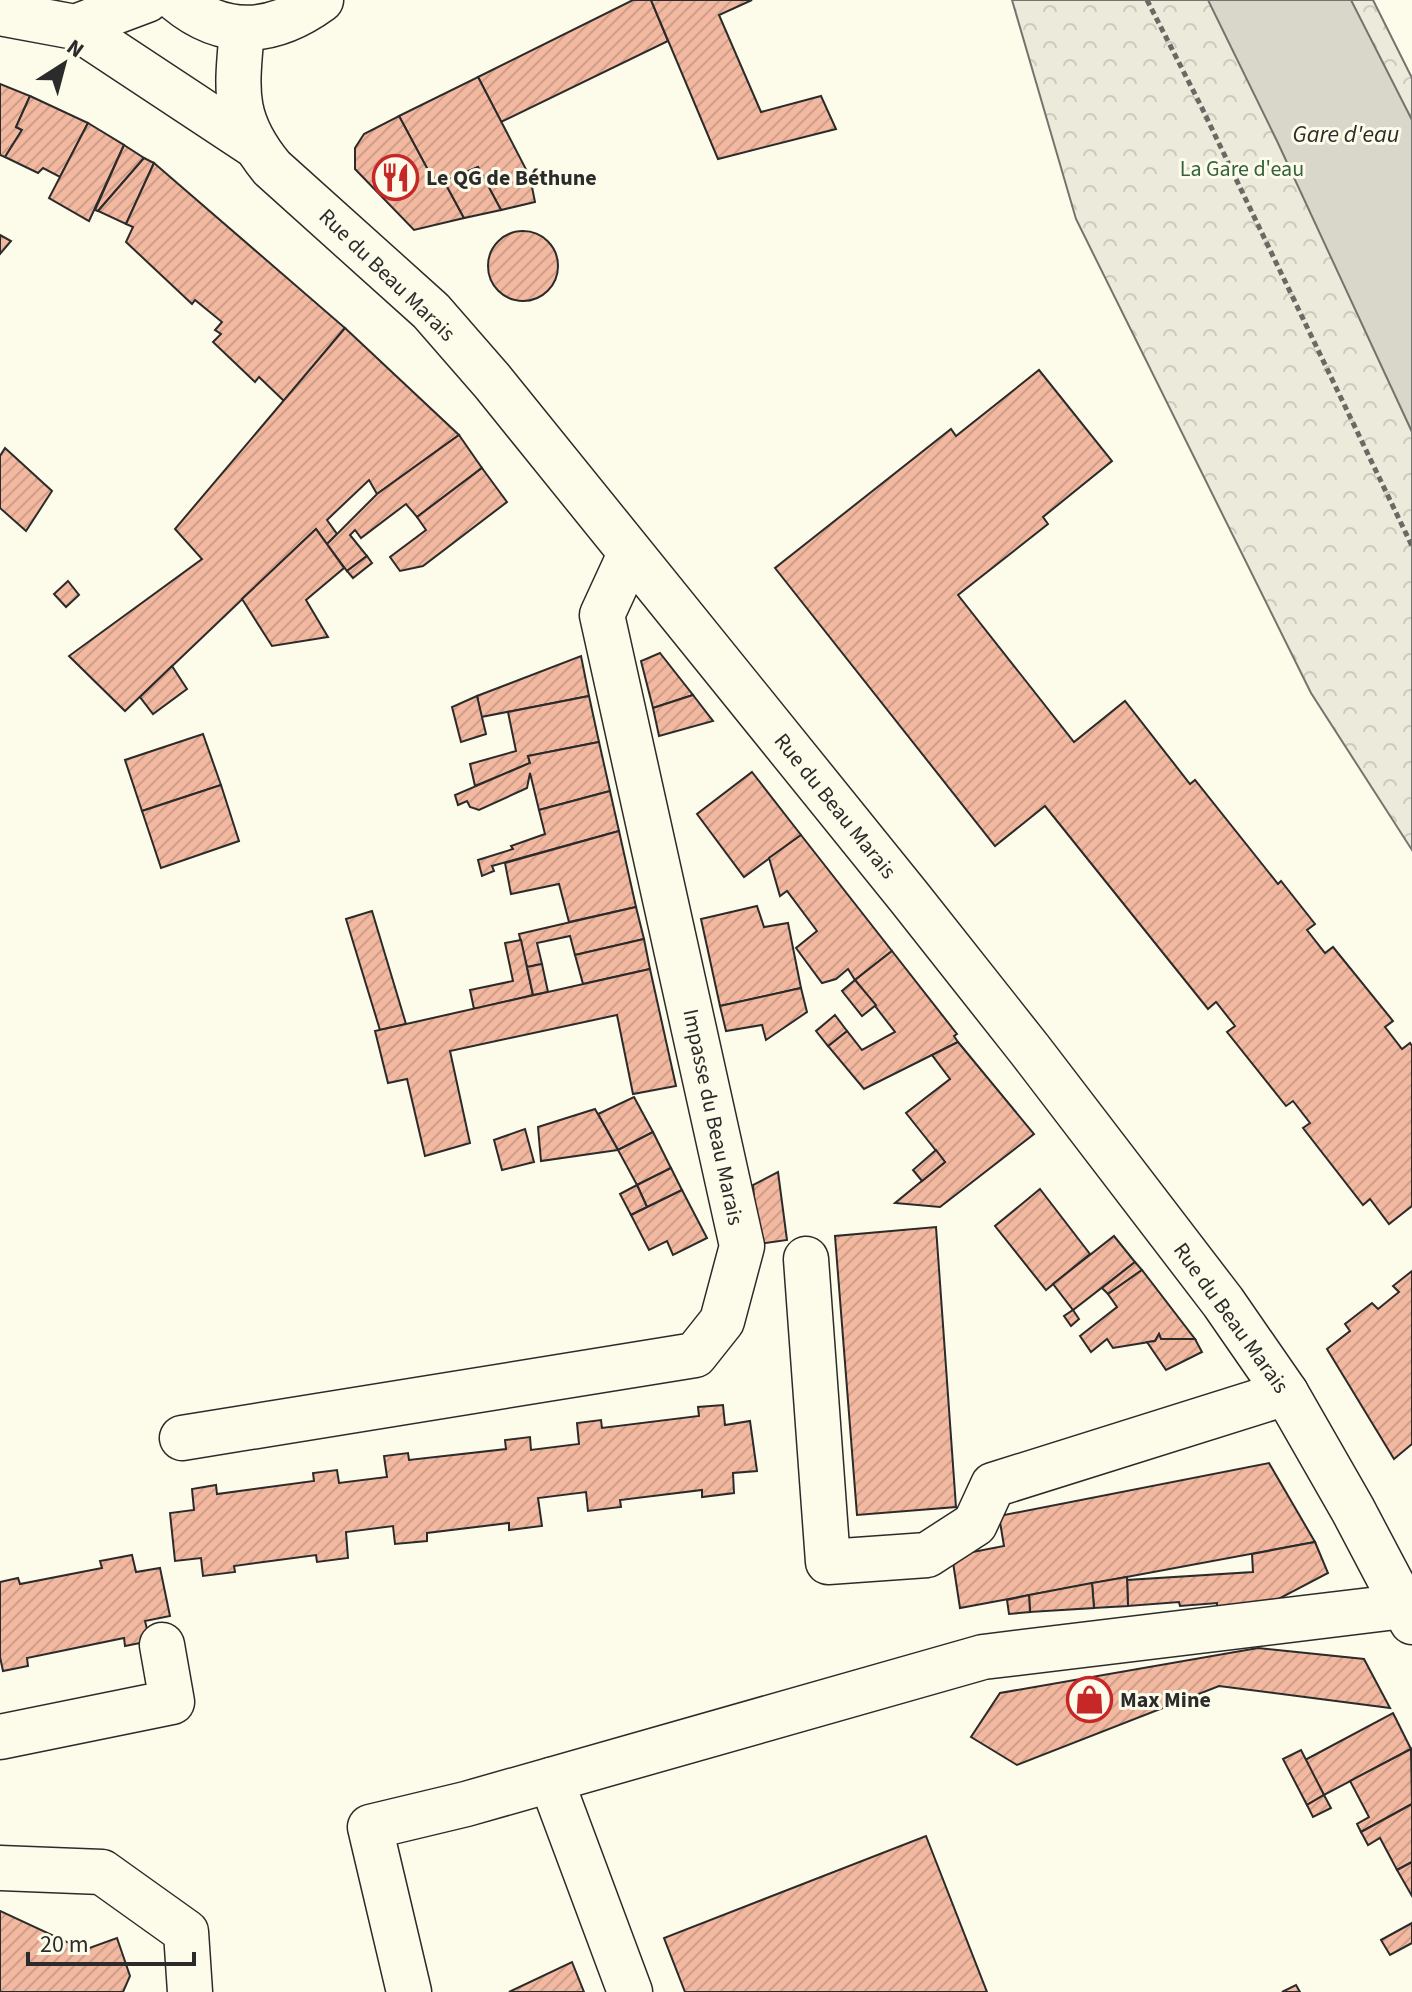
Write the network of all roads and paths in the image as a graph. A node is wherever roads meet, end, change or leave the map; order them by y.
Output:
1 (147, 0) edge
2 (177, 0) edge
3 (321, 0) edge
4 (1147, 0) edge
5 (0, 13) edge
6 (75, 27) junction
7 (242, 29) junction
8 (252, 144) junction
9 (1412, 546) edge
10 (630, 554) junction
11 (806, 1259) dead end
12 (1286, 1393) junction
13 (182, 1438) dead end
14 (1408, 1614) edge
15 (162, 1645) dead end
16 (0, 1737) edge
17 (551, 1780) junction
18 (0, 1868) edge
19 (190, 1992) edge
20 (409, 1992) edge
21 (630, 1992) edge

1 - 6 street
2 - 7 street
3 - 7 street
4 - 9 path
5 - 6 street
6 - 8 street
7 - 8 street, Rue du Beau Marais
8 - 10 street, Rue du Beau Marais
10 - 12 street, Rue du Beau Marais
10 - 13 street, Impasse du Beau Marais
11 - 12 street
12 - 14 street, Rue du Beau Marais
14 - 17 street
15 - 16 street
17 - 20 street
17 - 21 street
18 - 19 street

